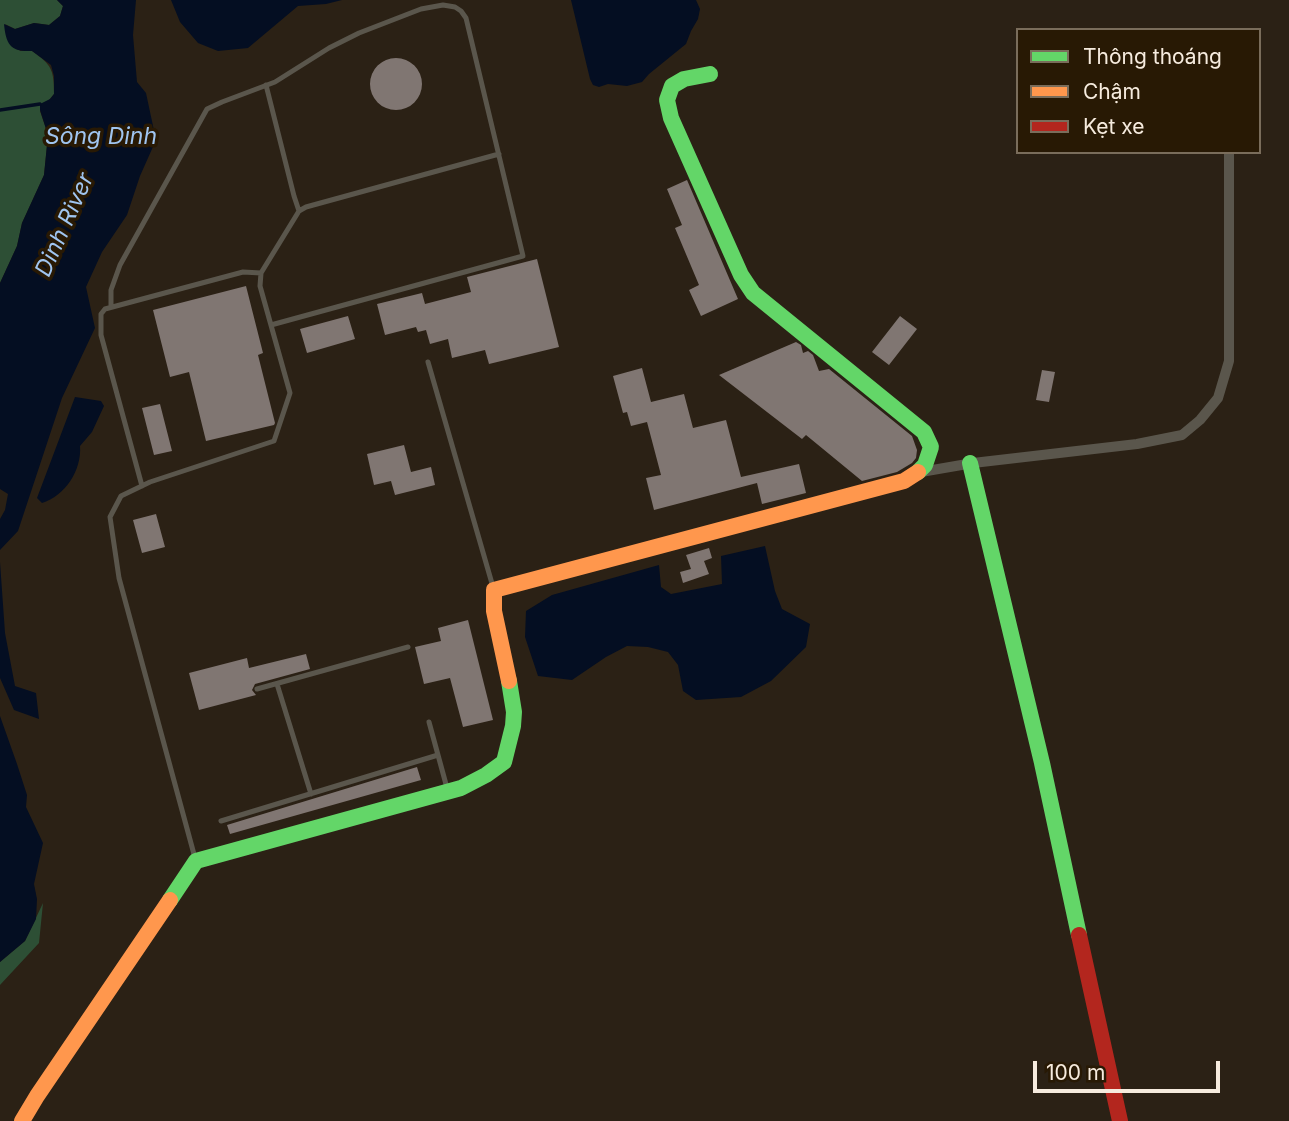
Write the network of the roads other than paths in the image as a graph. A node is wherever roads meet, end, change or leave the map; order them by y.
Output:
1 (710, 74) dead end
2 (266, 85) junction
3 (499, 154) junction
4 (1228, 154) edge
5 (299, 211) junction
6 (261, 273) junction
7 (111, 307) junction
8 (271, 325) junction
9 (428, 362) dead end
10 (970, 463) junction
11 (921, 472) junction
12 (142, 486) junction
13 (494, 590) junction
14 (408, 648) dead end
15 (277, 684) junction
16 (257, 689) dead end
17 (429, 722) dead end
18 (438, 755) junction
19 (447, 792) junction
20 (311, 794) junction
21 (221, 821) dead end
22 (196, 861) junction
23 (22, 1121) edge
24 (1120, 1121) edge

1 - 11 street
2 - 3 lane
2 - 5 lane
2 - 7 lane
3 - 5 lane
3 - 8 lane
4 - 10 street
5 - 6 lane
6 - 7 lane
6 - 8 lane
7 - 12 lane
8 - 12 lane
9 - 13 lane
10 - 11 street
10 - 24 street
11 - 13 street
12 - 22 lane
13 - 19 street
14 - 15 lane
15 - 16 lane
15 - 20 lane
17 - 18 lane
18 - 19 lane
18 - 20 lane
19 - 22 street
20 - 21 lane
22 - 23 street

